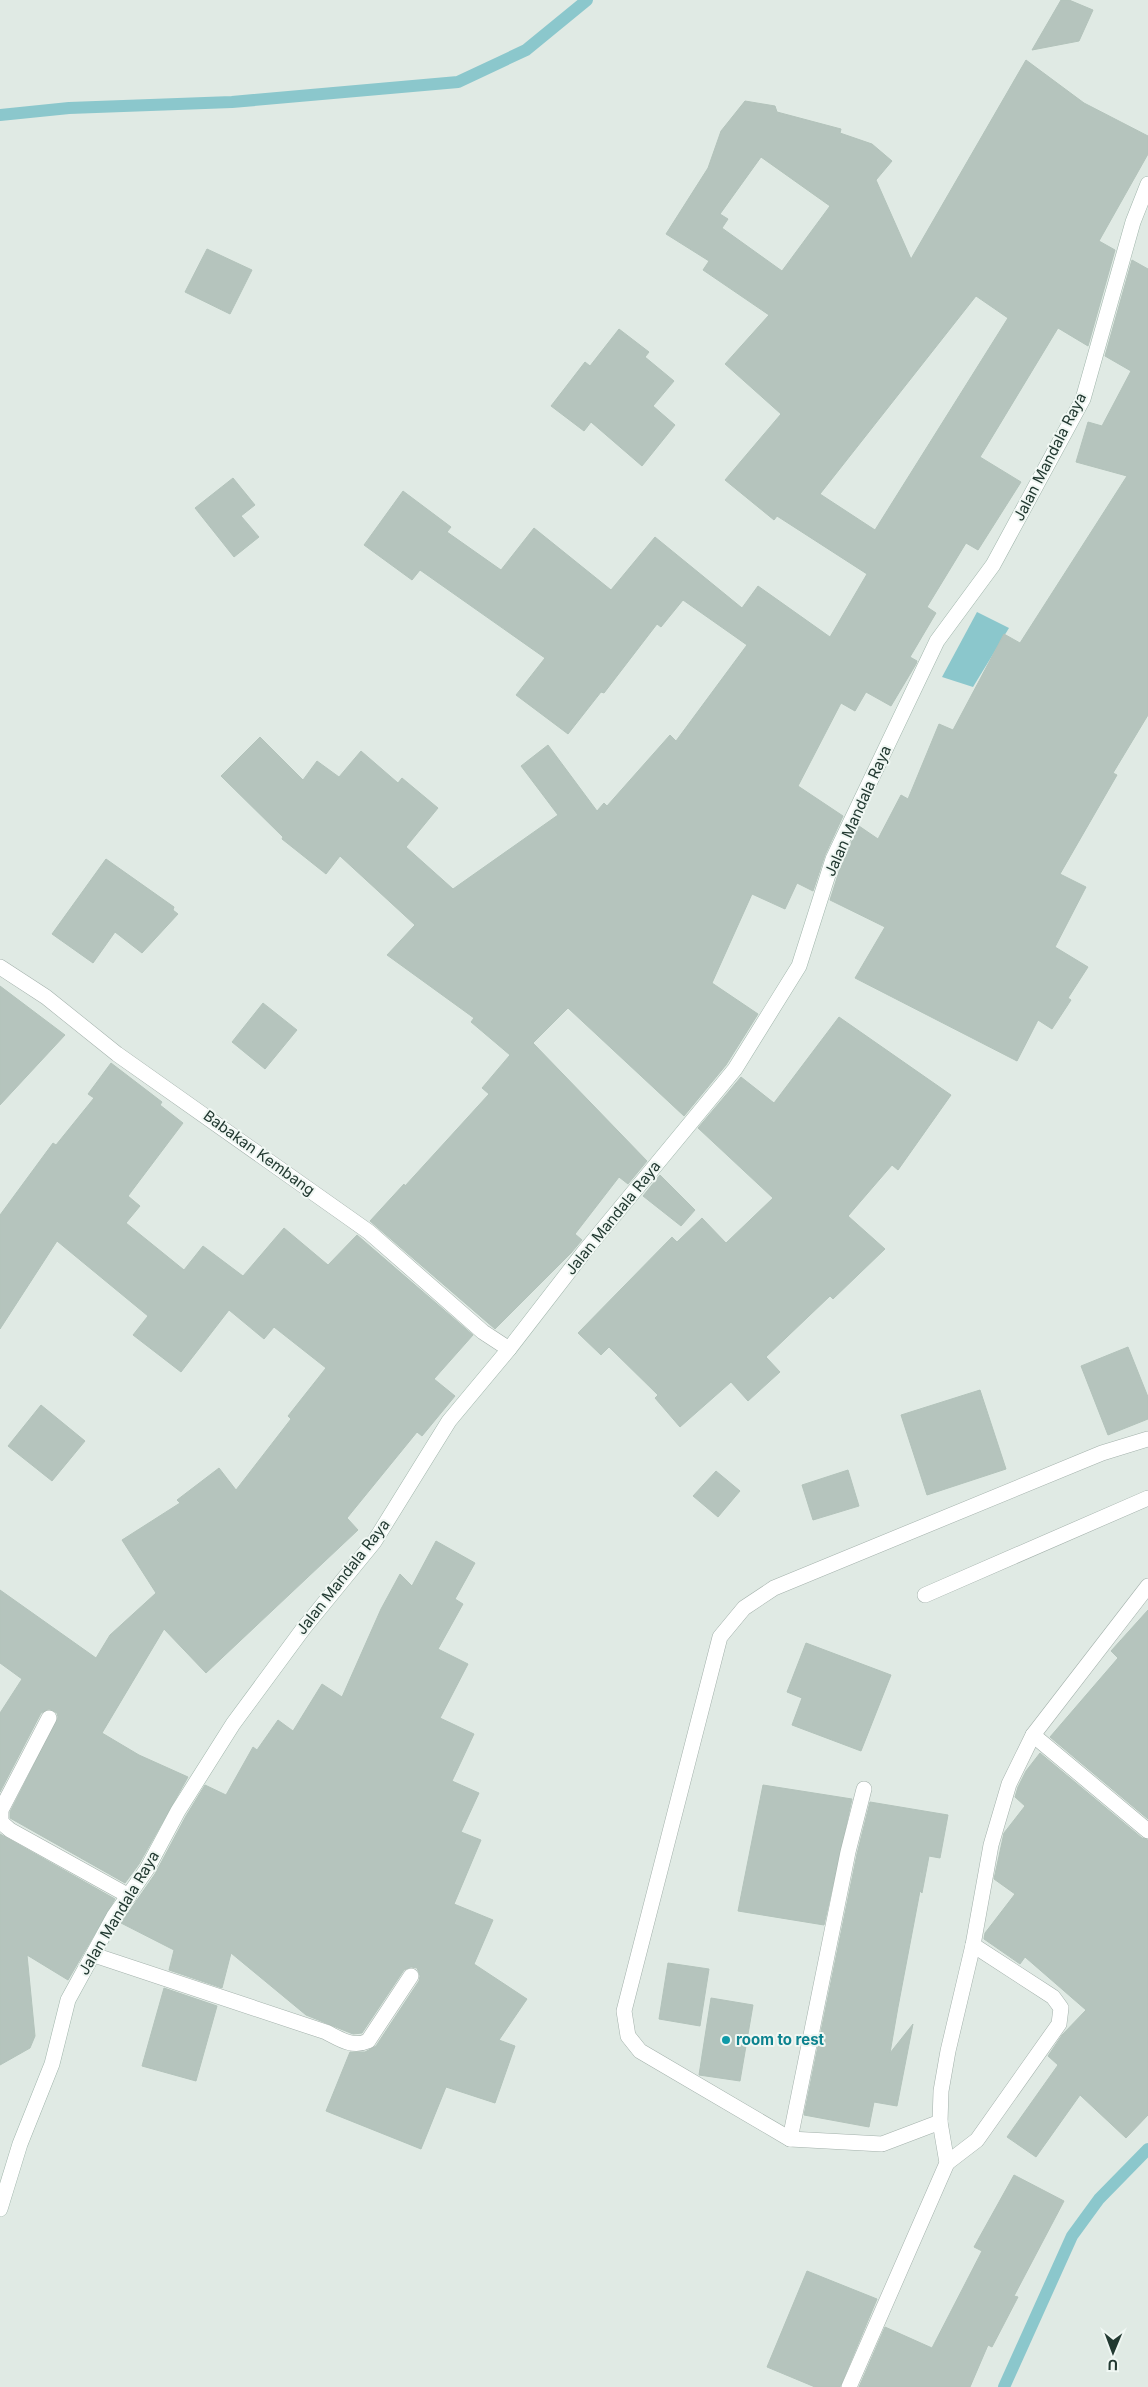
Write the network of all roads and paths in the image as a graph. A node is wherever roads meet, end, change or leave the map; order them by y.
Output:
1 (1148, 184) edge
2 (0, 967) edge
3 (509, 1349) junction
4 (1148, 1438) edge
5 (1148, 1498) edge
6 (1148, 1586) edge
7 (926, 1595) dead end
8 (49, 1718) dead end
9 (1033, 1735) junction
10 (864, 1789) dead end
11 (1148, 1831) edge
12 (130, 1896) junction
13 (973, 1945) junction
14 (94, 1955) junction
15 (411, 1976) dead end
16 (940, 2122) junction
17 (790, 2139) junction
18 (947, 2163) junction
19 (0, 2209) edge
20 (849, 2387) edge

1 - 3 street, Jalan Mandala Raya
2 - 3 street, Babakan Kembang
3 - 12 street, Jalan Mandala Raya
4 - 17 street
5 - 7 street
6 - 9 street
8 - 12 street
9 - 11 street
9 - 13 street
10 - 17 street
12 - 14 street, Jalan Mandala Raya
13 - 16 street
13 - 18 street
14 - 15 street
14 - 19 street, Jalan Mandala Raya
16 - 17 street
16 - 18 street
18 - 20 street

